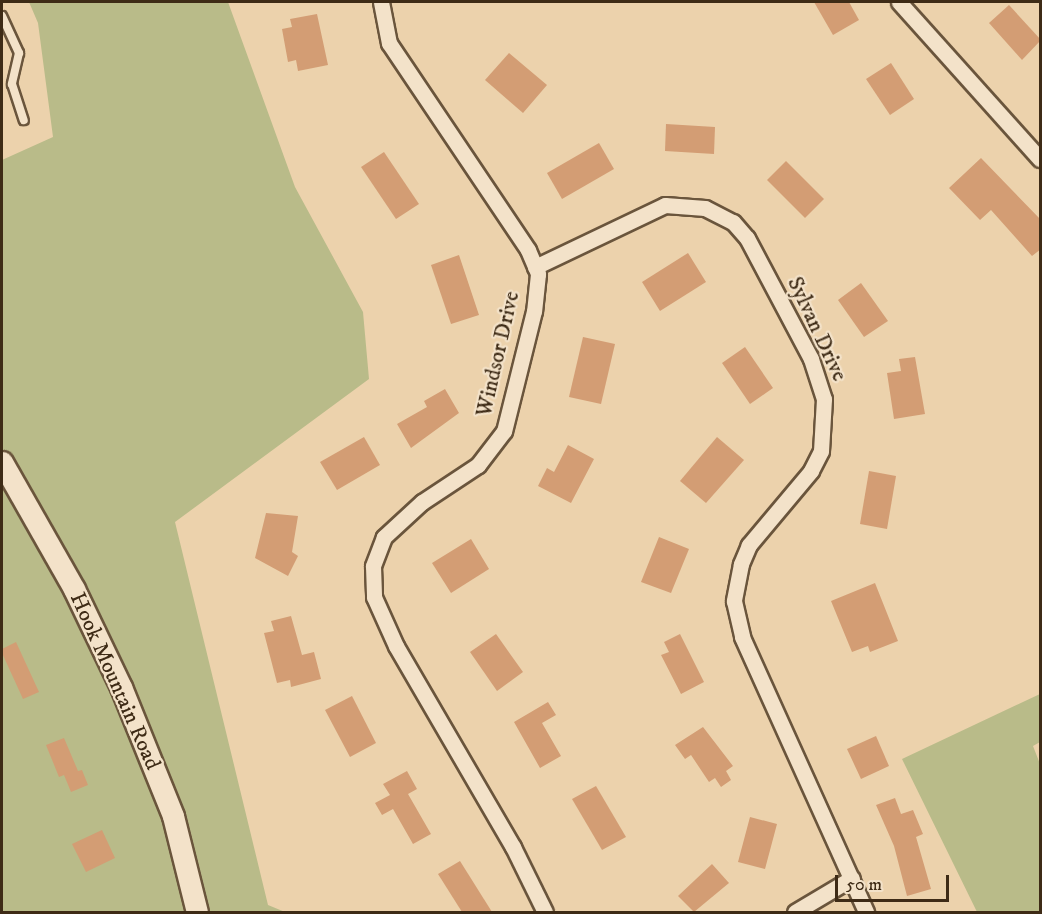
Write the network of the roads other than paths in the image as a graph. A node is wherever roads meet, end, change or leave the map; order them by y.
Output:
1 (381, 2) edge
2 (899, 2) edge
3 (2, 16) edge
4 (24, 120) dead end
5 (1041, 159) edge
6 (536, 267) junction
7 (2, 462) edge
8 (852, 878) junction
9 (197, 912) edge
10 (545, 912) edge
11 (795, 912) edge
12 (866, 912) edge

1 - 6 street, Windsor Drive
2 - 5 street
3 - 4 lane
6 - 8 street, Sylvan Drive
6 - 10 street, Windsor Drive
7 - 9 street, Hook Mountain Road
8 - 11 street
8 - 12 street, Sylvan Drive

